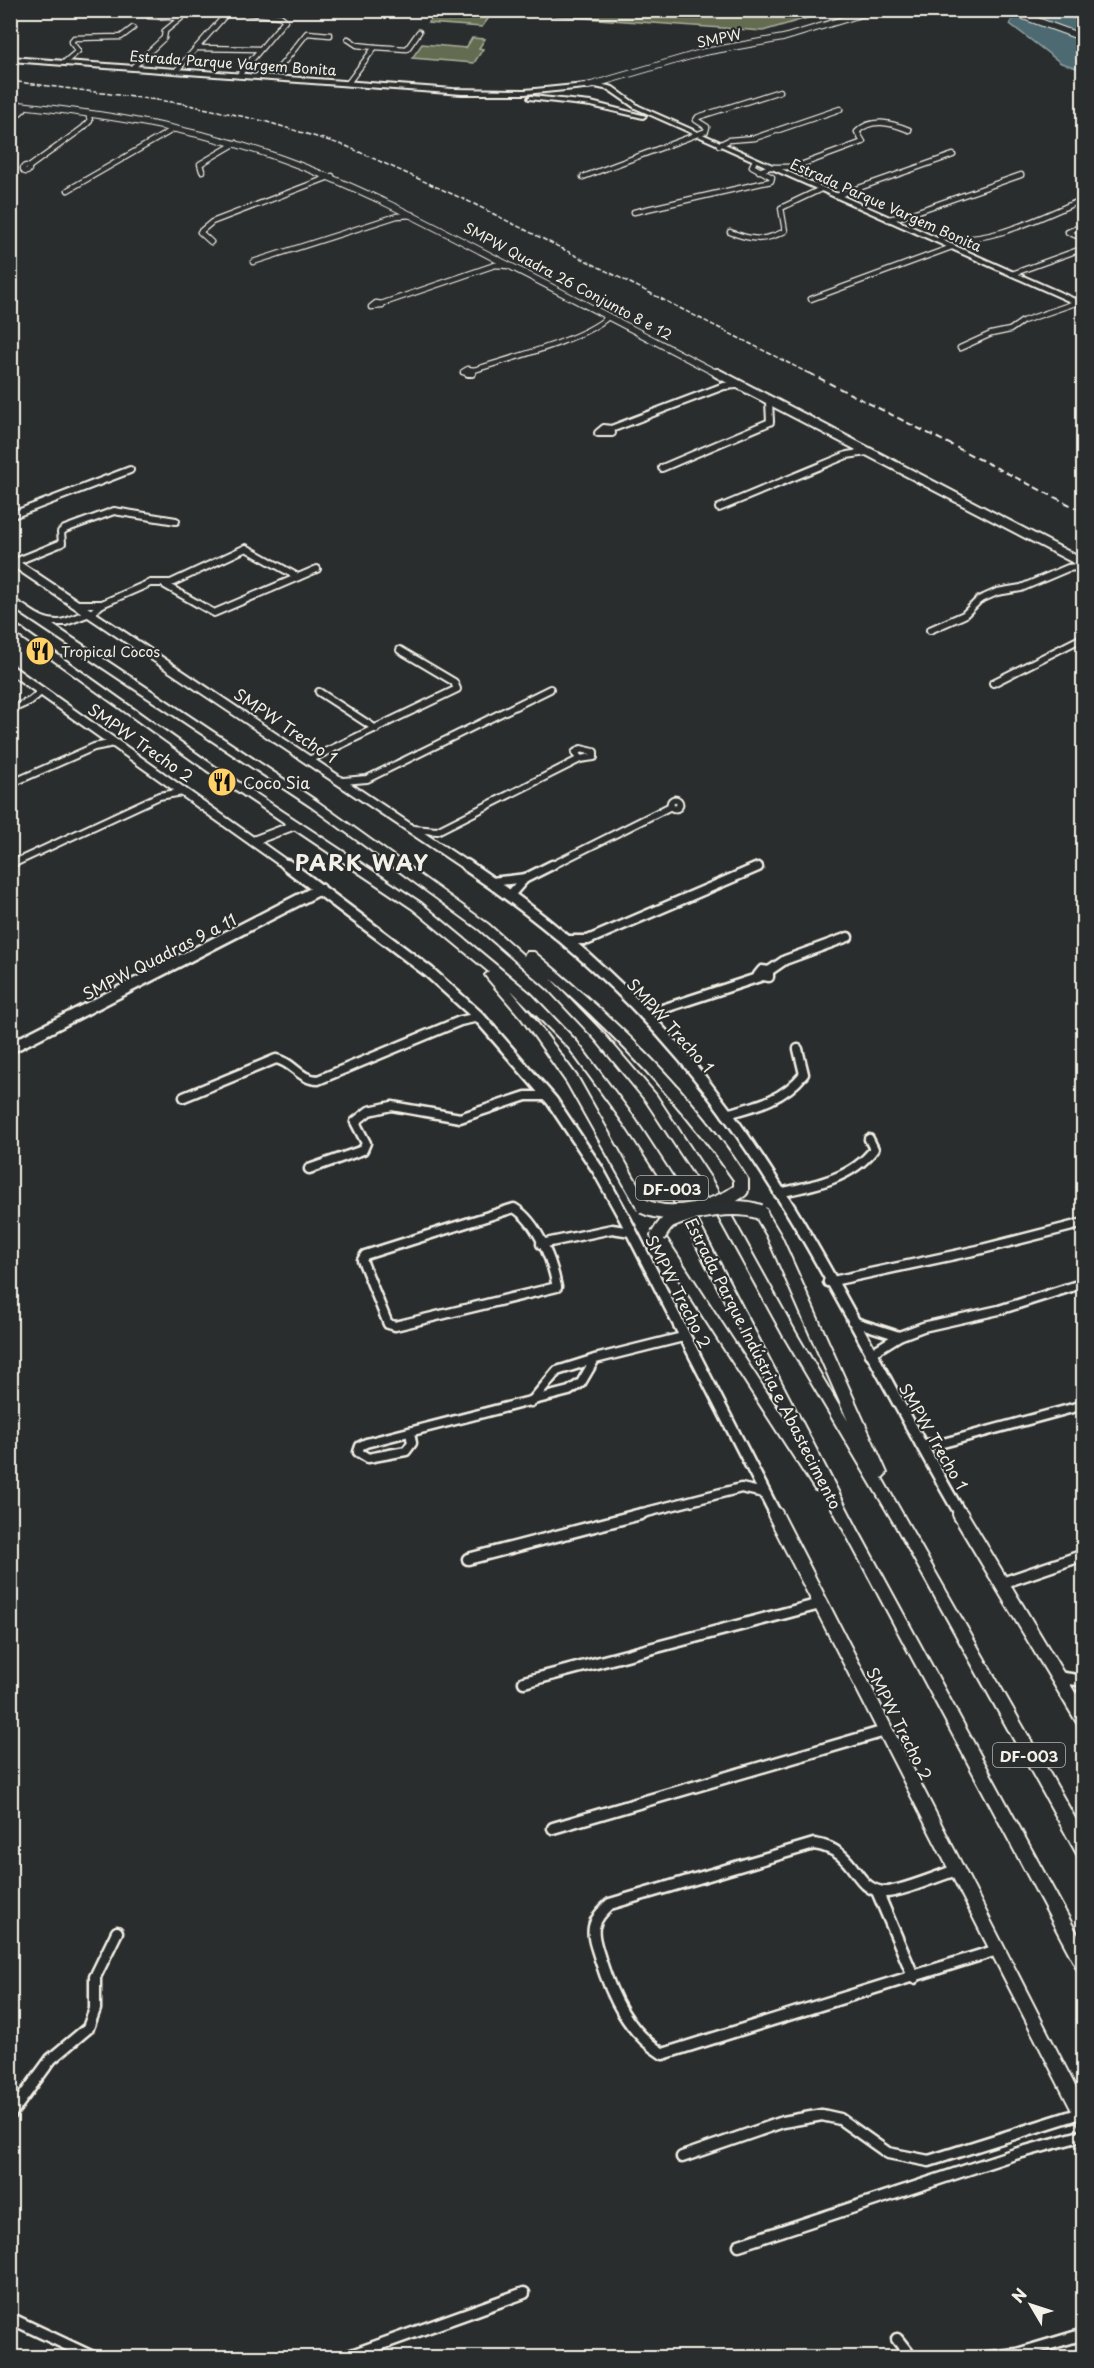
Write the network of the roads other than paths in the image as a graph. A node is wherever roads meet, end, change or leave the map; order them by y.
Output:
1 (14, 10) edge
2 (875, 10) edge
3 (1007, 10) edge
4 (10, 14) edge
5 (149, 16) dead end
6 (133, 28) dead end
7 (419, 32) dead end
8 (330, 36) dead end
9 (1083, 38) edge
10 (348, 39) dead end
11 (375, 47) junction
12 (196, 48) junction
13 (260, 49) junction
14 (10, 59) edge
15 (65, 62) junction
16 (133, 67) junction
17 (176, 70) junction
18 (637, 72) junction
19 (239, 75) junction
20 (275, 75) junction
21 (348, 83) junction
22 (588, 86) junction
23 (567, 89) junction
24 (454, 91) junction
25 (780, 91) dead end
26 (619, 93) junction
27 (567, 101) junction
28 (10, 104) edge
29 (591, 104) junction
30 (18, 105) junction
31 (840, 109) dead end
32 (88, 113) junction
33 (10, 121) edge
34 (679, 126) junction
35 (169, 129) junction
36 (909, 130) dead end
37 (698, 134) junction
38 (747, 140) junction
39 (236, 143) junction
40 (722, 144) junction
41 (740, 144) junction
42 (732, 150) junction
43 (953, 155) dead end
44 (755, 160) junction
45 (29, 167) dead end
46 (770, 167) junction
47 (202, 171) dead end
48 (759, 171) junction
49 (1021, 175) dead end
50 (332, 176) junction
51 (583, 177) dead end
52 (821, 189) junction
53 (68, 190) dead end
54 (836, 196) junction
55 (1083, 199) edge
56 (404, 210) junction
57 (634, 212) dead end
58 (412, 215) junction
59 (397, 216) junction
60 (904, 216) junction
61 (888, 219) junction
62 (898, 223) junction
63 (1083, 225) edge
64 (730, 232) dead end
65 (931, 238) junction
66 (1083, 239) edge
67 (211, 242) dead end
68 (952, 248) junction
69 (1083, 248) edge
70 (253, 262) dead end
71 (497, 263) junction
72 (1012, 274) junction
73 (811, 300) dead end
74 (1082, 303) edge
75 (381, 304) dead end
76 (605, 320) junction
77 (960, 348) dead end
78 (474, 370) dead end
79 (726, 382) junction
80 (769, 401) junction
81 (611, 429) dead end
82 (854, 450) junction
83 (662, 468) dead end
84 (130, 470) dead end
85 (719, 508) dead end
86 (10, 516) edge
87 (176, 521) dead end
88 (1072, 558) junction
89 (13, 561) edge
90 (1083, 565) edge
91 (1068, 568) junction
92 (317, 569) dead end
93 (298, 577) junction
94 (165, 585) junction
95 (10, 601) edge
96 (77, 604) junction
97 (102, 604) junction
98 (91, 613) junction
99 (38, 620) junction
100 (10, 624) edge
101 (930, 630) dead end
102 (1083, 637) edge
103 (67, 639) junction
104 (400, 650) dead end
105 (10, 669) edge
106 (993, 683) dead end
107 (550, 689) dead end
108 (319, 692) dead end
109 (46, 694) junction
110 (10, 710) edge
111 (376, 729) junction
112 (104, 735) junction
113 (114, 743) junction
114 (94, 747) junction
115 (311, 759) junction
116 (580, 759) dead end
117 (363, 780) junction
118 (343, 781) junction
119 (169, 782) junction
120 (10, 784) edge
121 (183, 792) junction
122 (359, 792) junction
123 (159, 796) junction
124 (671, 806) dead end
125 (296, 825) junction
126 (412, 829) junction
127 (437, 831) junction
128 (253, 842) junction
129 (436, 845) junction
130 (10, 865) edge
131 (758, 867) dead end
132 (525, 878) junction
133 (492, 882) junction
134 (320, 889) junction
135 (510, 895) junction
136 (484, 927) junction
137 (848, 937) dead end
138 (567, 940) junction
139 (588, 940) junction
140 (580, 951) junction
141 (484, 959) junction
142 (475, 1013) junction
143 (644, 1015) junction
144 (10, 1048) edge
145 (798, 1049) dead end
146 (538, 1085) junction
147 (526, 1096) junction
148 (548, 1096) junction
149 (184, 1097) dead end
150 (726, 1114) junction
151 (869, 1139) dead end
152 (309, 1169) dead end
153 (778, 1193) junction
154 (625, 1220) junction
155 (1083, 1223) edge
156 (612, 1229) junction
157 (631, 1232) junction
158 (542, 1244) junction
159 (828, 1282) junction
160 (1083, 1283) edge
161 (852, 1321) junction
162 (898, 1336) junction
163 (683, 1337) junction
164 (870, 1354) junction
165 (595, 1359) junction
166 (531, 1402) junction
167 (1083, 1405) edge
168 (410, 1432) junction
169 (943, 1443) junction
170 (920, 1444) junction
171 (927, 1456) junction
172 (755, 1476) junction
173 (741, 1488) junction
174 (764, 1493) junction
175 (899, 1519) junction
176 (852, 1533) junction
177 (1083, 1555) edge
178 (468, 1559) dead end
179 (1002, 1582) junction
180 (820, 1604) junction
181 (1058, 1677) junction
182 (524, 1682) dead end
183 (1083, 1682) edge
184 (1083, 1692) edge
185 (1074, 1704) junction
186 (1083, 1721) edge
187 (885, 1731) junction
188 (553, 1828) dead end
189 (1083, 1851) edge
190 (956, 1870) junction
191 (877, 1892) junction
192 (117, 1932) dead end
193 (997, 1950) junction
194 (1083, 1964) edge
195 (914, 1978) junction
196 (10, 2115) edge
197 (1082, 2116) edge
198 (1083, 2135) edge
199 (681, 2157) dead end
200 (740, 2245) dead end
201 (524, 2293) dead end
202 (10, 2318) edge
203 (1083, 2334) edge
204 (897, 2339) dead end
205 (95, 2358) edge
206 (343, 2358) edge
207 (912, 2358) edge
208 (980, 2358) edge

1 - 4 street
2 - 18 street, SMPW
3 - 9 street
5 - 16 street
6 - 15 street
7 - 11 street
8 - 20 street
10 - 11 street
11 - 21 street
12 - 13 street
12 - 13 street
12 - 17 street
13 - 19 street
14 - 15 main road, Estrada Parque Vargem Bonita
15 - 16 main road, Estrada Parque Vargem Bonita
16 - 17 main road, Estrada Parque Vargem Bonita
17 - 19 main road, Estrada Parque Vargem Bonita
18 - 22 street, SMPW
18 - 26 street, SMPW
19 - 20 main road, Estrada Parque Vargem Bonita
20 - 21 main road, Estrada Parque Vargem Bonita
21 - 24 main road, Estrada Parque Vargem Bonita
22 - 23 main road, Estrada Parque Vargem Bonita
22 - 26 main road, Estrada Parque Vargem Bonita
23 - 24 main road, Estrada Parque Vargem Bonita
23 - 27 main road
24 - 27 main road, Estrada Parque Vargem Bonita
25 - 37 street
26 - 29 main road
26 - 34 main road, Estrada Parque Vargem Bonita
27 - 29 main road, Estrada Parque Vargem Bonita
28 - 30 street, SMPW Quadra 26 Conjunto 8 e 12
29 - 34 main road, Estrada Parque Vargem Bonita
30 - 32 street, SMPW Quadra 26 Conjunto 8 e 12
30 - 33 street
31 - 38 street
32 - 35 street, SMPW Quadra 26 Conjunto 8 e 12
32 - 45 street
34 - 37 main road, Estrada Parque Vargem Bonita
35 - 39 street, SMPW Quadra 26 Conjunto 8 e 12
35 - 53 street
36 - 46 street
37 - 40 main road, Estrada Parque Vargem Bonita
37 - 51 street
38 - 40 street
38 - 41 street
39 - 47 street
39 - 50 street, SMPW Quadra 26 Conjunto 8 e 12
40 - 41 street
40 - 42 main road, Estrada Parque Vargem Bonita
41 - 42 street
42 - 44 main road, Estrada Parque Vargem Bonita
43 - 54 street
44 - 46 main road, Estrada Parque Vargem Bonita
44 - 48 street
46 - 48 street
46 - 52 main road, Estrada Parque Vargem Bonita
48 - 57 street
49 - 60 street
50 - 56 street, SMPW Quadra 26 Conjunto 8 e 12
50 - 67 street
52 - 54 main road, Estrada Parque Vargem Bonita
52 - 64 street
54 - 61 main road, Estrada Parque Vargem Bonita
55 - 65 street
56 - 58 street, SMPW Quadra 26 Conjunto 8 e 12
56 - 59 street
58 - 59 street
58 - 71 street, SMPW Quadra 26 Conjunto 8 e 12
59 - 70 street
60 - 61 street
60 - 62 street
61 - 62 main road, Estrada Parque Vargem Bonita
62 - 65 main road, Estrada Parque Vargem Bonita
63 - 66 street
65 - 68 main road, Estrada Parque Vargem Bonita
68 - 72 main road, Estrada Parque Vargem Bonita
68 - 73 street
69 - 72 street
71 - 75 street
71 - 76 street, SMPW Quadra 26 Conjunto 8 e 12
72 - 74 main road, Estrada Parque Vargem Bonita
74 - 77 street
76 - 78 street
76 - 79 street, SMPW Quadra 26 Conjunto 8 e 12
79 - 80 street, SMPW Quadra 26 Conjunto 8 e 12
79 - 81 street
80 - 82 street, SMPW Quadra 26 Conjunto 8 e 12
80 - 83 street
82 - 85 street
82 - 88 street, SMPW Quadra 26 Conjunto 8 e 12
84 - 86 street
87 - 89 street
88 - 90 street, SMPW Quadra 26 Conjunto 8 e 12
88 - 91 street
89 - 96 street, SMPW Trecho 1
90 - 91 street
91 - 101 street
92 - 93 street
93 - 94 street
93 - 94 street
94 - 97 street
95 - 99 highway, Estrada Parque Indústria e Abastecimento / DF-003
96 - 97 street
96 - 98 street, SMPW Trecho 1
97 - 98 street
98 - 99 highway
98 - 103 highway
98 - 115 street, SMPW Trecho 1
99 - 103 highway, Estrada Parque Indústria e Abastecimento / DF-003
100 - 125 highway, Estrada Parque Indústria e Abastecimento / DF-003
102 - 106 street
103 - 136 highway, Estrada Parque Indústria e Abastecimento / DF-003
104 - 111 street
105 - 109 street, SMPW Trecho 2
107 - 117 street
108 - 111 street
109 - 110 street
109 - 112 street, SMPW Trecho 2
111 - 115 street
112 - 113 street, SMPW Trecho 2
112 - 114 street
113 - 114 street
113 - 119 street, SMPW Trecho 2
114 - 120 street
115 - 118 street, SMPW Trecho 1
116 - 127 street
117 - 118 street
117 - 122 street
118 - 122 street, SMPW Trecho 1
119 - 121 street, SMPW Trecho 2
119 - 123 street
121 - 123 street
121 - 128 street, SMPW Trecho 2
122 - 126 street, SMPW Trecho 1
123 - 130 street
124 - 132 street
125 - 128 street
125 - 141 highway, Estrada Parque Indústria e Abastecimento / DF-003
126 - 127 street
126 - 129 street, SMPW Trecho 1
127 - 129 street
128 - 134 street, SMPW Trecho 2
129 - 133 street, SMPW Trecho 1
131 - 139 street
132 - 133 street
132 - 135 street
133 - 135 street, SMPW Trecho 1
134 - 142 street, SMPW Trecho 2
134 - 144 street, SMPW Quadras 9 a 11
135 - 138 street, SMPW Trecho 1
136 - 141 highway, bridge
136 - 175 highway, Estrada Parque Indústria e Abastecimento / DF-003
137 - 143 street
138 - 139 street
138 - 140 street, SMPW Trecho 1
139 - 140 street
140 - 143 street, SMPW Trecho 1
141 - 176 highway, Estrada Parque Indústria e Abastecimento / DF-003
142 - 146 street, SMPW Trecho 2
142 - 149 street
143 - 150 street, SMPW Trecho 1
145 - 150 street
146 - 147 street
146 - 148 street, SMPW Trecho 2
147 - 148 street
147 - 152 street
148 - 154 street, SMPW Trecho 2
150 - 153 street, SMPW Trecho 1
151 - 153 street
153 - 159 street, SMPW Trecho 1
154 - 156 street
154 - 157 street, SMPW Trecho 2
155 - 159 street
156 - 157 street
156 - 158 street
157 - 163 street, SMPW Trecho 2
158 - 158 street
159 - 161 street, SMPW Trecho 1
160 - 162 street
161 - 162 street
161 - 164 street, SMPW Trecho 1
162 - 164 street
163 - 165 street
163 - 172 street, SMPW Trecho 2
164 - 170 street, SMPW Trecho 1
165 - 166 street
165 - 166 street
166 - 168 street
167 - 169 street
168 - 168 street
169 - 170 street
169 - 171 street
170 - 171 street, SMPW Trecho 1
171 - 179 street, SMPW Trecho 1
172 - 173 street
172 - 174 street, SMPW Trecho 2
173 - 174 street
173 - 178 street
174 - 180 street, SMPW Trecho 2
175 - 176 highway, bridge
175 - 189 highway, Estrada Parque Indústria e Abastecimento / DF-003
176 - 194 highway, Estrada Parque Indústria e Abastecimento / DF-003
177 - 179 street
179 - 181 street, SMPW Trecho 1
180 - 182 street
180 - 187 street, SMPW Trecho 2
181 - 183 street
181 - 185 street, SMPW Trecho 1
184 - 185 street
185 - 186 street, SMPW Trecho 1
187 - 188 street
187 - 190 street, SMPW Trecho 2
190 - 191 street
190 - 193 street, SMPW Trecho 2
191 - 195 street
191 - 195 street
192 - 196 street
193 - 195 street
193 - 197 street, SMPW Trecho 2
197 - 199 street
198 - 200 street
201 - 206 street
202 - 205 street
203 - 208 street
204 - 207 street

